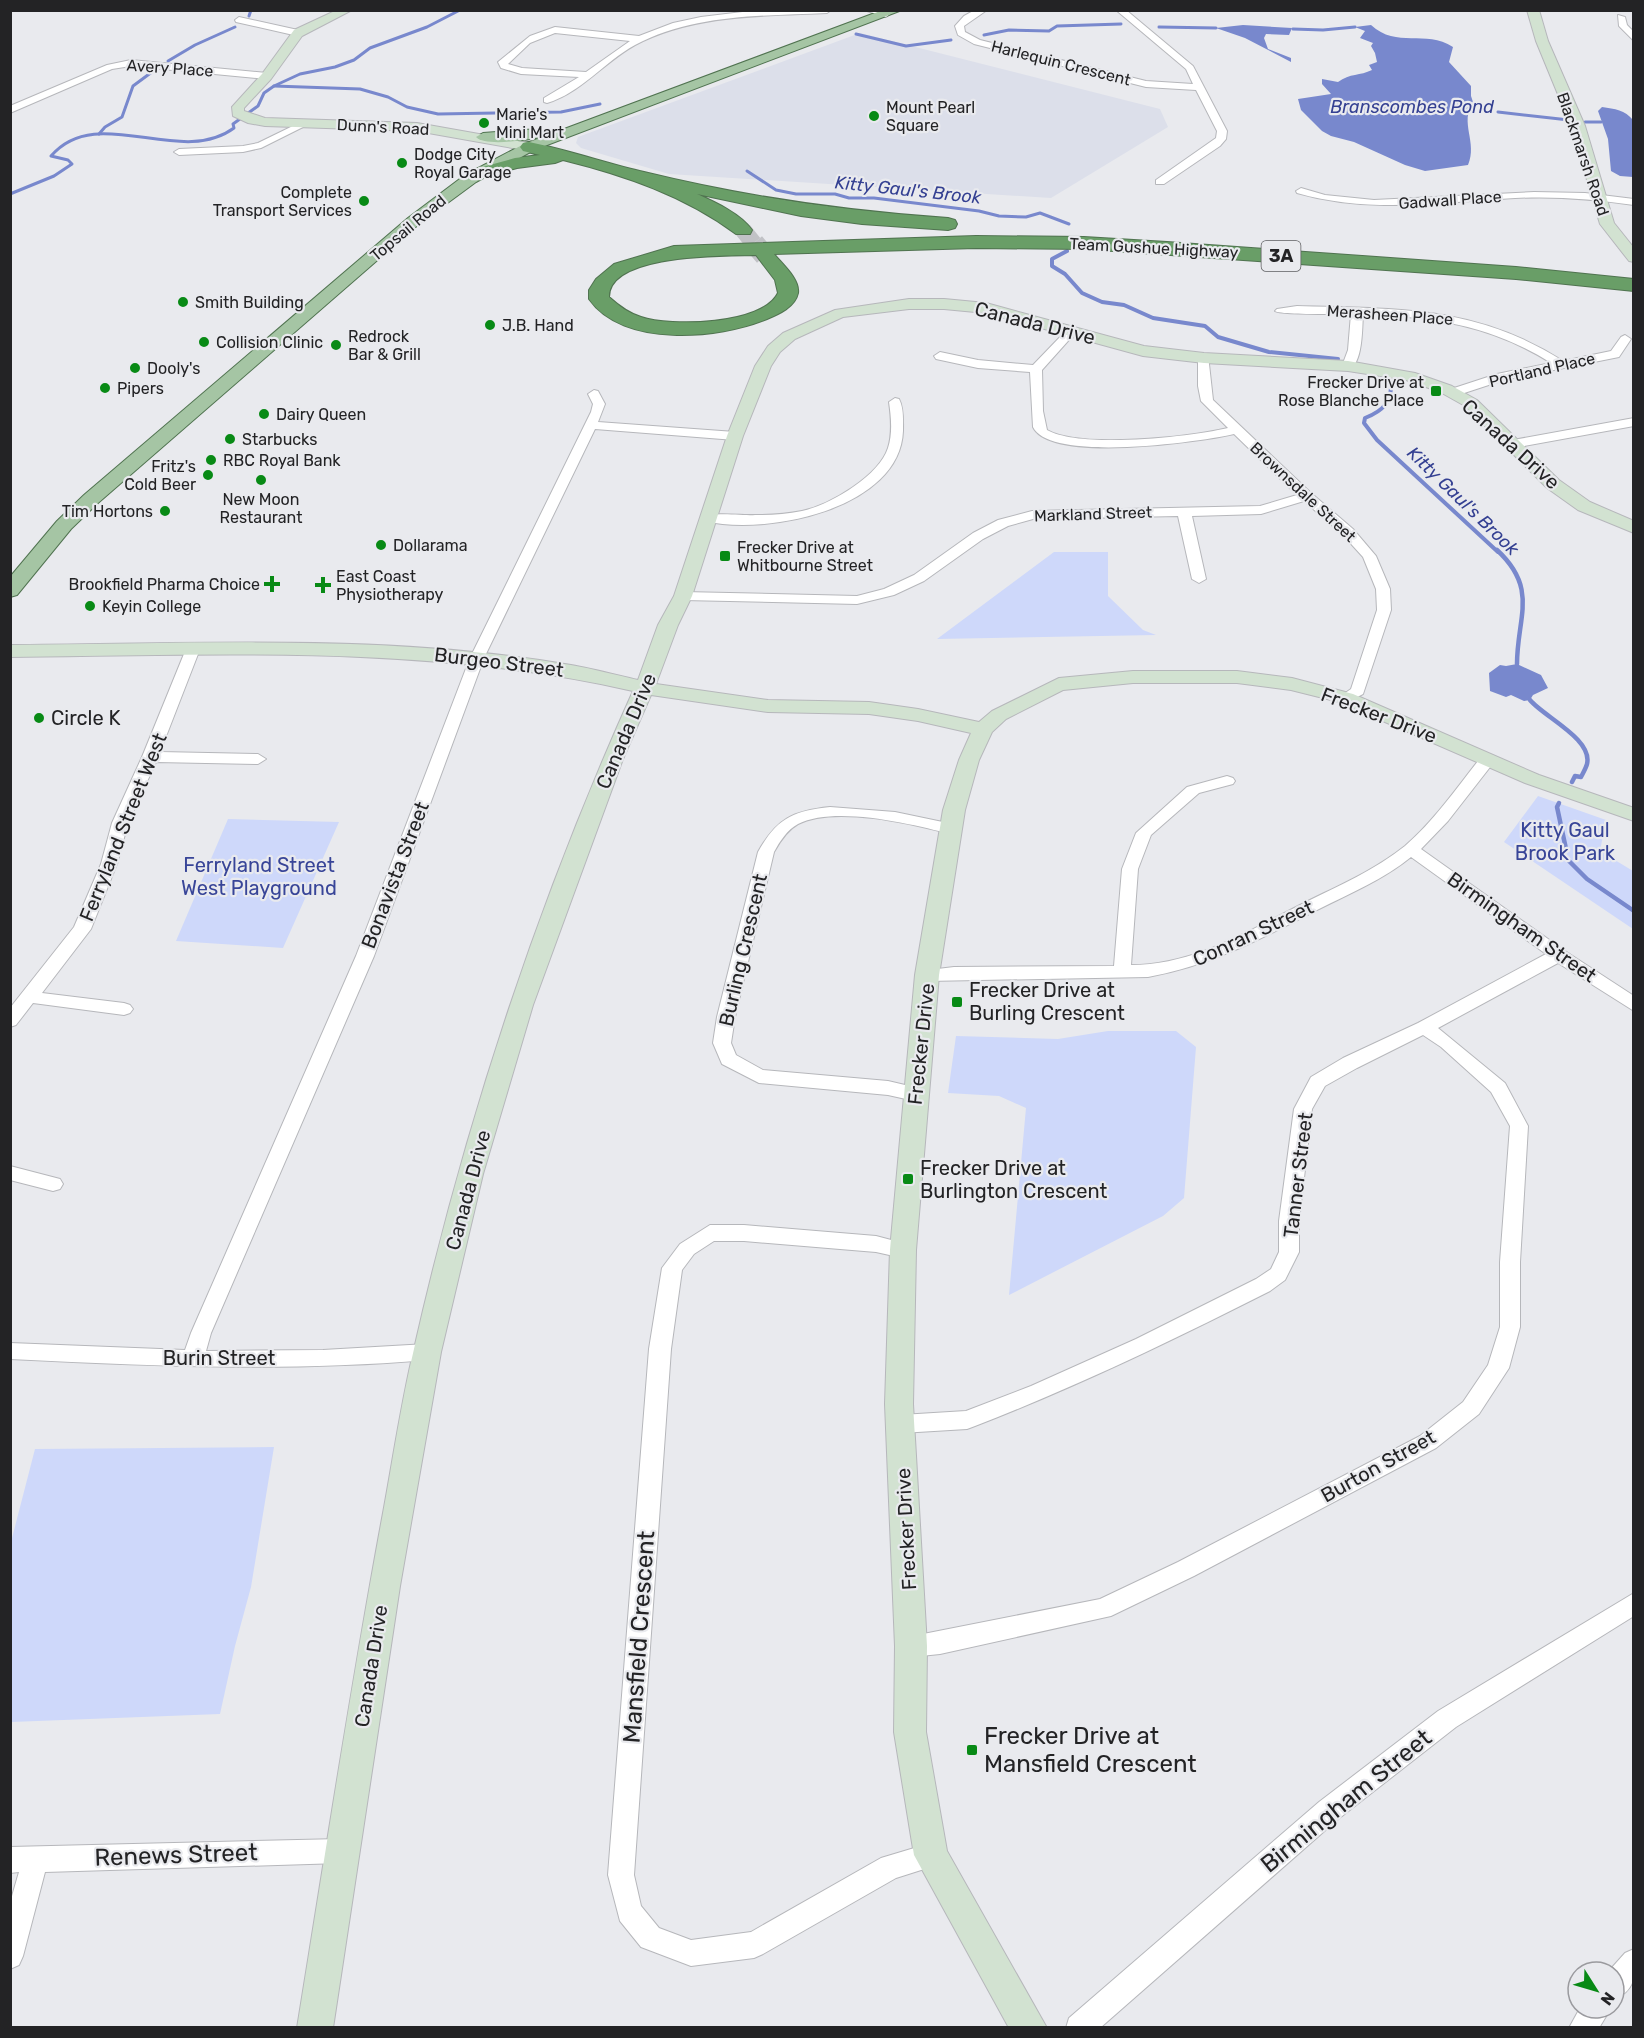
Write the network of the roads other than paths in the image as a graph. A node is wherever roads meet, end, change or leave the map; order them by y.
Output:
1 (347, 10) edge
2 (827, 10) edge
3 (852, 10) edge
4 (983, 10) edge
5 (1120, 10) edge
6 (1533, 10) edge
7 (891, 12) edge
8 (866, 16) edge
9 (1621, 17) dead end
10 (239, 20) dead end
11 (298, 33) junction
12 (1634, 38) edge
13 (639, 39) junction
14 (588, 75) junction
15 (267, 76) junction
16 (1200, 87) junction
17 (547, 100) dead end
18 (10, 110) edge
19 (620, 113) junction
20 (304, 124) junction
21 (564, 134) junction
22 (483, 137) junction
23 (529, 147) junction
24 (179, 152) dead end
25 (563, 154) junction
26 (508, 155) junction
27 (585, 160) junction
28 (474, 175) junction
29 (632, 176) junction
30 (1160, 182) dead end
31 (1301, 191) dead end
32 (1600, 197) junction
33 (1634, 202) edge
34 (743, 230) tunnel mouth
35 (765, 256) tunnel mouth
36 (1632, 256) edge
37 (1634, 275) edge
38 (1634, 285) edge
39 (1281, 311) dead end
40 (1357, 312) junction
41 (1075, 332) junction
42 (1625, 339) dead end
43 (940, 356) dead end
44 (1204, 357) junction
45 (1560, 364) junction
46 (1348, 366) junction
47 (1036, 369) junction
48 (1452, 393) junction
49 (594, 394) dead end
50 (895, 402) dead end
51 (1634, 422) edge
52 (591, 425) junction
53 (1236, 430) junction
54 (735, 436) junction
55 (1513, 444) junction
56 (1306, 496) junction
57 (1184, 512) junction
58 (710, 518) junction
59 (1634, 528) edge
60 (1199, 579) dead end
61 (10, 591) edge
62 (683, 596) junction
63 (193, 650) junction
64 (10, 651) edge
65 (477, 658) junction
66 (645, 687) junction
67 (1346, 698) junction
68 (983, 729) junction
69 (150, 757) junction
70 (258, 759) dead end
71 (1488, 759) junction
72 (1227, 781) dead end
73 (1634, 815) edge
74 (951, 829) junction
75 (1411, 849) junction
76 (1559, 956) junction
77 (1122, 971) junction
78 (927, 975) junction
79 (30, 997) junction
80 (1634, 1005) edge
81 (124, 1009) dead end
82 (10, 1021) edge
83 (1424, 1027) junction
84 (915, 1094) junction
85 (10, 1173) edge
86 (53, 1184) dead end
87 (903, 1250) junction
88 (10, 1351) edge
89 (427, 1352) junction
90 (193, 1360) junction
91 (901, 1425) junction
92 (1634, 1603) edge
93 (911, 1646) junction
94 (341, 1851) junction
95 (931, 1855) junction
96 (23, 1859) edge
97 (10, 1956) edge
98 (315, 2028) edge
99 (1029, 2028) edge
100 (1079, 2028) edge

1 - 11 street
2 - 13 street
3 - 8 main road
4 - 16 street, Harlequin Crescent
5 - 16 street
6 - 32 street, Blackmarsh Road
7 - 8 main road, Topsail Road
8 - 19 main road, Topsail Road
9 - 12 street
10 - 11 street
11 - 15 street
13 - 14 street
13 - 14 street
14 - 17 street
15 - 18 street, Avery Place
15 - 20 street, Dunn's Road
16 - 30 street
19 - 21 main road, Topsail Road
19 - 22 main road
20 - 22 street, Dunn's Road
20 - 24 street
21 - 23 main road, Topsail Road
21 - 25 highway
22 - 23 street, Dunn's Road
22 - 26 main road
23 - 25 highway
23 - 26 main road, Topsail Road
25 - 27 highway
26 - 28 main road, Topsail Road
27 - 28 highway
27 - 29 highway
28 - 61 main road, Topsail Road
29 - 34 highway
29 - 37 highway, Team Gushue Highway / 3A
31 - 32 street, Gadwall Place
32 - 33 street, Gadwall Place
32 - 36 street, Blackmarsh Road
35 - 38 highway, Team Gushue Highway / 3A
39 - 40 street, Merasheen Place
40 - 45 street, Merasheen Place
40 - 46 street
41 - 44 street, Canada Drive
41 - 47 street
41 - 54 street, Canada Drive
42 - 45 street, Portland Place
43 - 47 street
44 - 46 street, Canada Drive
44 - 53 street, Brownsdale Street
45 - 48 street, Portland Place
46 - 48 street, Canada Drive
47 - 53 street
48 - 55 street, Canada Drive
49 - 52 street, Bonavista Street
50 - 58 street
51 - 55 street
52 - 54 street
52 - 65 street, Bonavista Street
53 - 56 street, Brownsdale Street
54 - 58 street, Canada Drive
55 - 59 street, Canada Drive
56 - 57 street, Markland Street
56 - 67 street, Brownsdale Street
57 - 60 street
57 - 62 street, Markland Street
58 - 62 street, Canada Drive
62 - 66 street, Canada Drive
63 - 64 street, Burgeo Street
63 - 65 street, Burgeo Street
63 - 69 street, Ferryland Street West
65 - 66 street, Burgeo Street
65 - 90 street, Bonavista Street
66 - 68 street, Burgeo Street
66 - 89 street, Canada Drive
67 - 68 street, Frecker Drive
67 - 71 street, Frecker Drive
68 - 74 street, Frecker Drive
69 - 70 street
69 - 79 street, Ferryland Street West
71 - 73 street, Frecker Drive
71 - 75 street, Conran Street
72 - 77 street
74 - 78 street, Frecker Drive
74 - 84 street, Burling Crescent
75 - 76 street, Birmingham Street
75 - 77 street, Conran Street
76 - 80 street, Birmingham Street
76 - 83 street, Tanner Street
77 - 78 street, Conran Street
78 - 84 street, Frecker Drive
79 - 81 street
79 - 82 street, Ferryland Street West
83 - 91 street, Tanner Street
83 - 93 street, Burton Street
84 - 87 street, Frecker Drive
85 - 86 street
87 - 91 street, Frecker Drive
87 - 95 street, Mansfield Crescent
88 - 90 street, Burin Street
89 - 90 street, Burin Street
89 - 94 street, Canada Drive
91 - 93 street, Frecker Drive
92 - 100 street, Birmingham Street
93 - 95 street, Frecker Drive
94 - 96 street, Renews Street
94 - 98 street, Canada Drive
95 - 99 street, Frecker Drive
96 - 97 street

